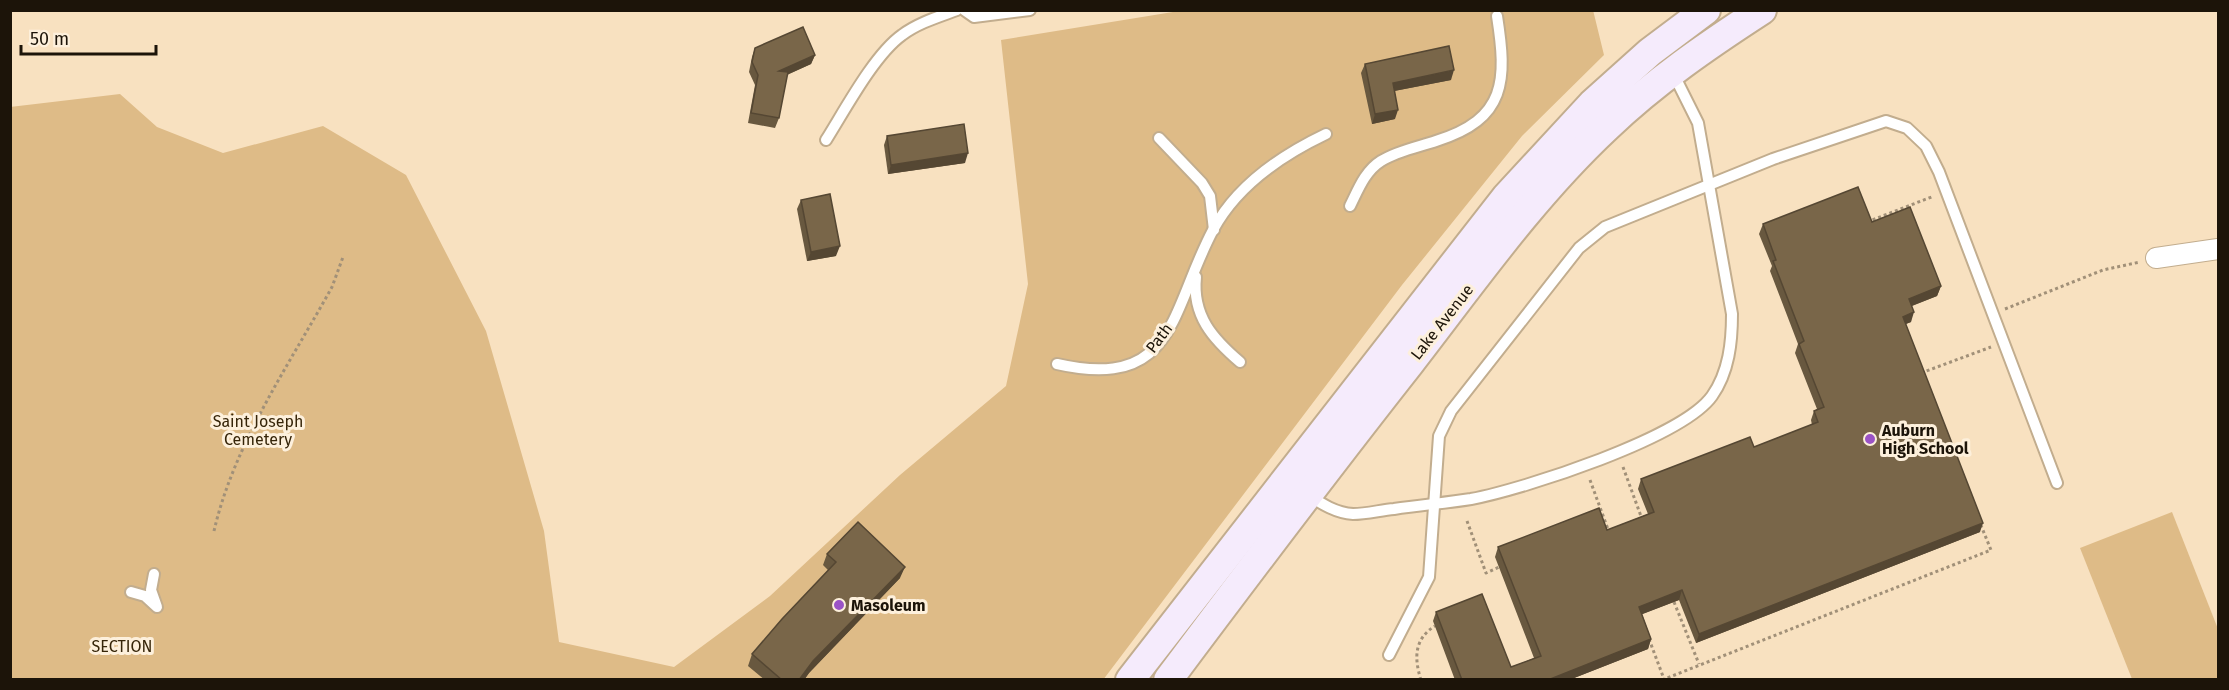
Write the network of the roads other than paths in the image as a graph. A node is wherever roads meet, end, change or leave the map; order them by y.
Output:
1 (957, 10) edge
2 (964, 10) edge
3 (1030, 10) edge
4 (1706, 10) edge
5 (1762, 10) edge
6 (1497, 16) dead end
7 (1666, 59) junction
8 (1326, 134) dead end
9 (1159, 138) dead end
10 (826, 140) dead end
11 (1709, 185) junction
12 (1350, 206) dead end
13 (1214, 230) junction
14 (2218, 249) edge
15 (2156, 258) road end
16 (1197, 268) junction
17 (1199, 311) junction
18 (1176, 314) junction
19 (1240, 362) dead end
20 (1057, 364) dead end
21 (2057, 483) dead end
22 (1296, 488) junction
23 (1435, 503) junction
24 (154, 574) dead end
25 (131, 592) dead end
26 (1389, 655) dead end
27 (1130, 680) edge
28 (1168, 680) edge

1 - 10 lane
2 - 3 lane
4 - 7 main road, Lake Avenue
5 - 7 main road, Lake Avenue
6 - 12 lane
7 - 11 lane
7 - 22 main road, Lake Avenue
8 - 13 lane, Path
9 - 13 lane
11 - 21 lane
11 - 23 lane
11 - 23 lane
13 - 16 lane, Path
14 - 15 street
16 - 17 lane, Path
16 - 18 lane, Path
17 - 18 lane
17 - 19 lane, Path
18 - 20 lane, Path
22 - 23 lane
22 - 27 main road, Lake Avenue
22 - 28 main road, Lake Avenue
23 - 26 lane
24 - 25 lane

